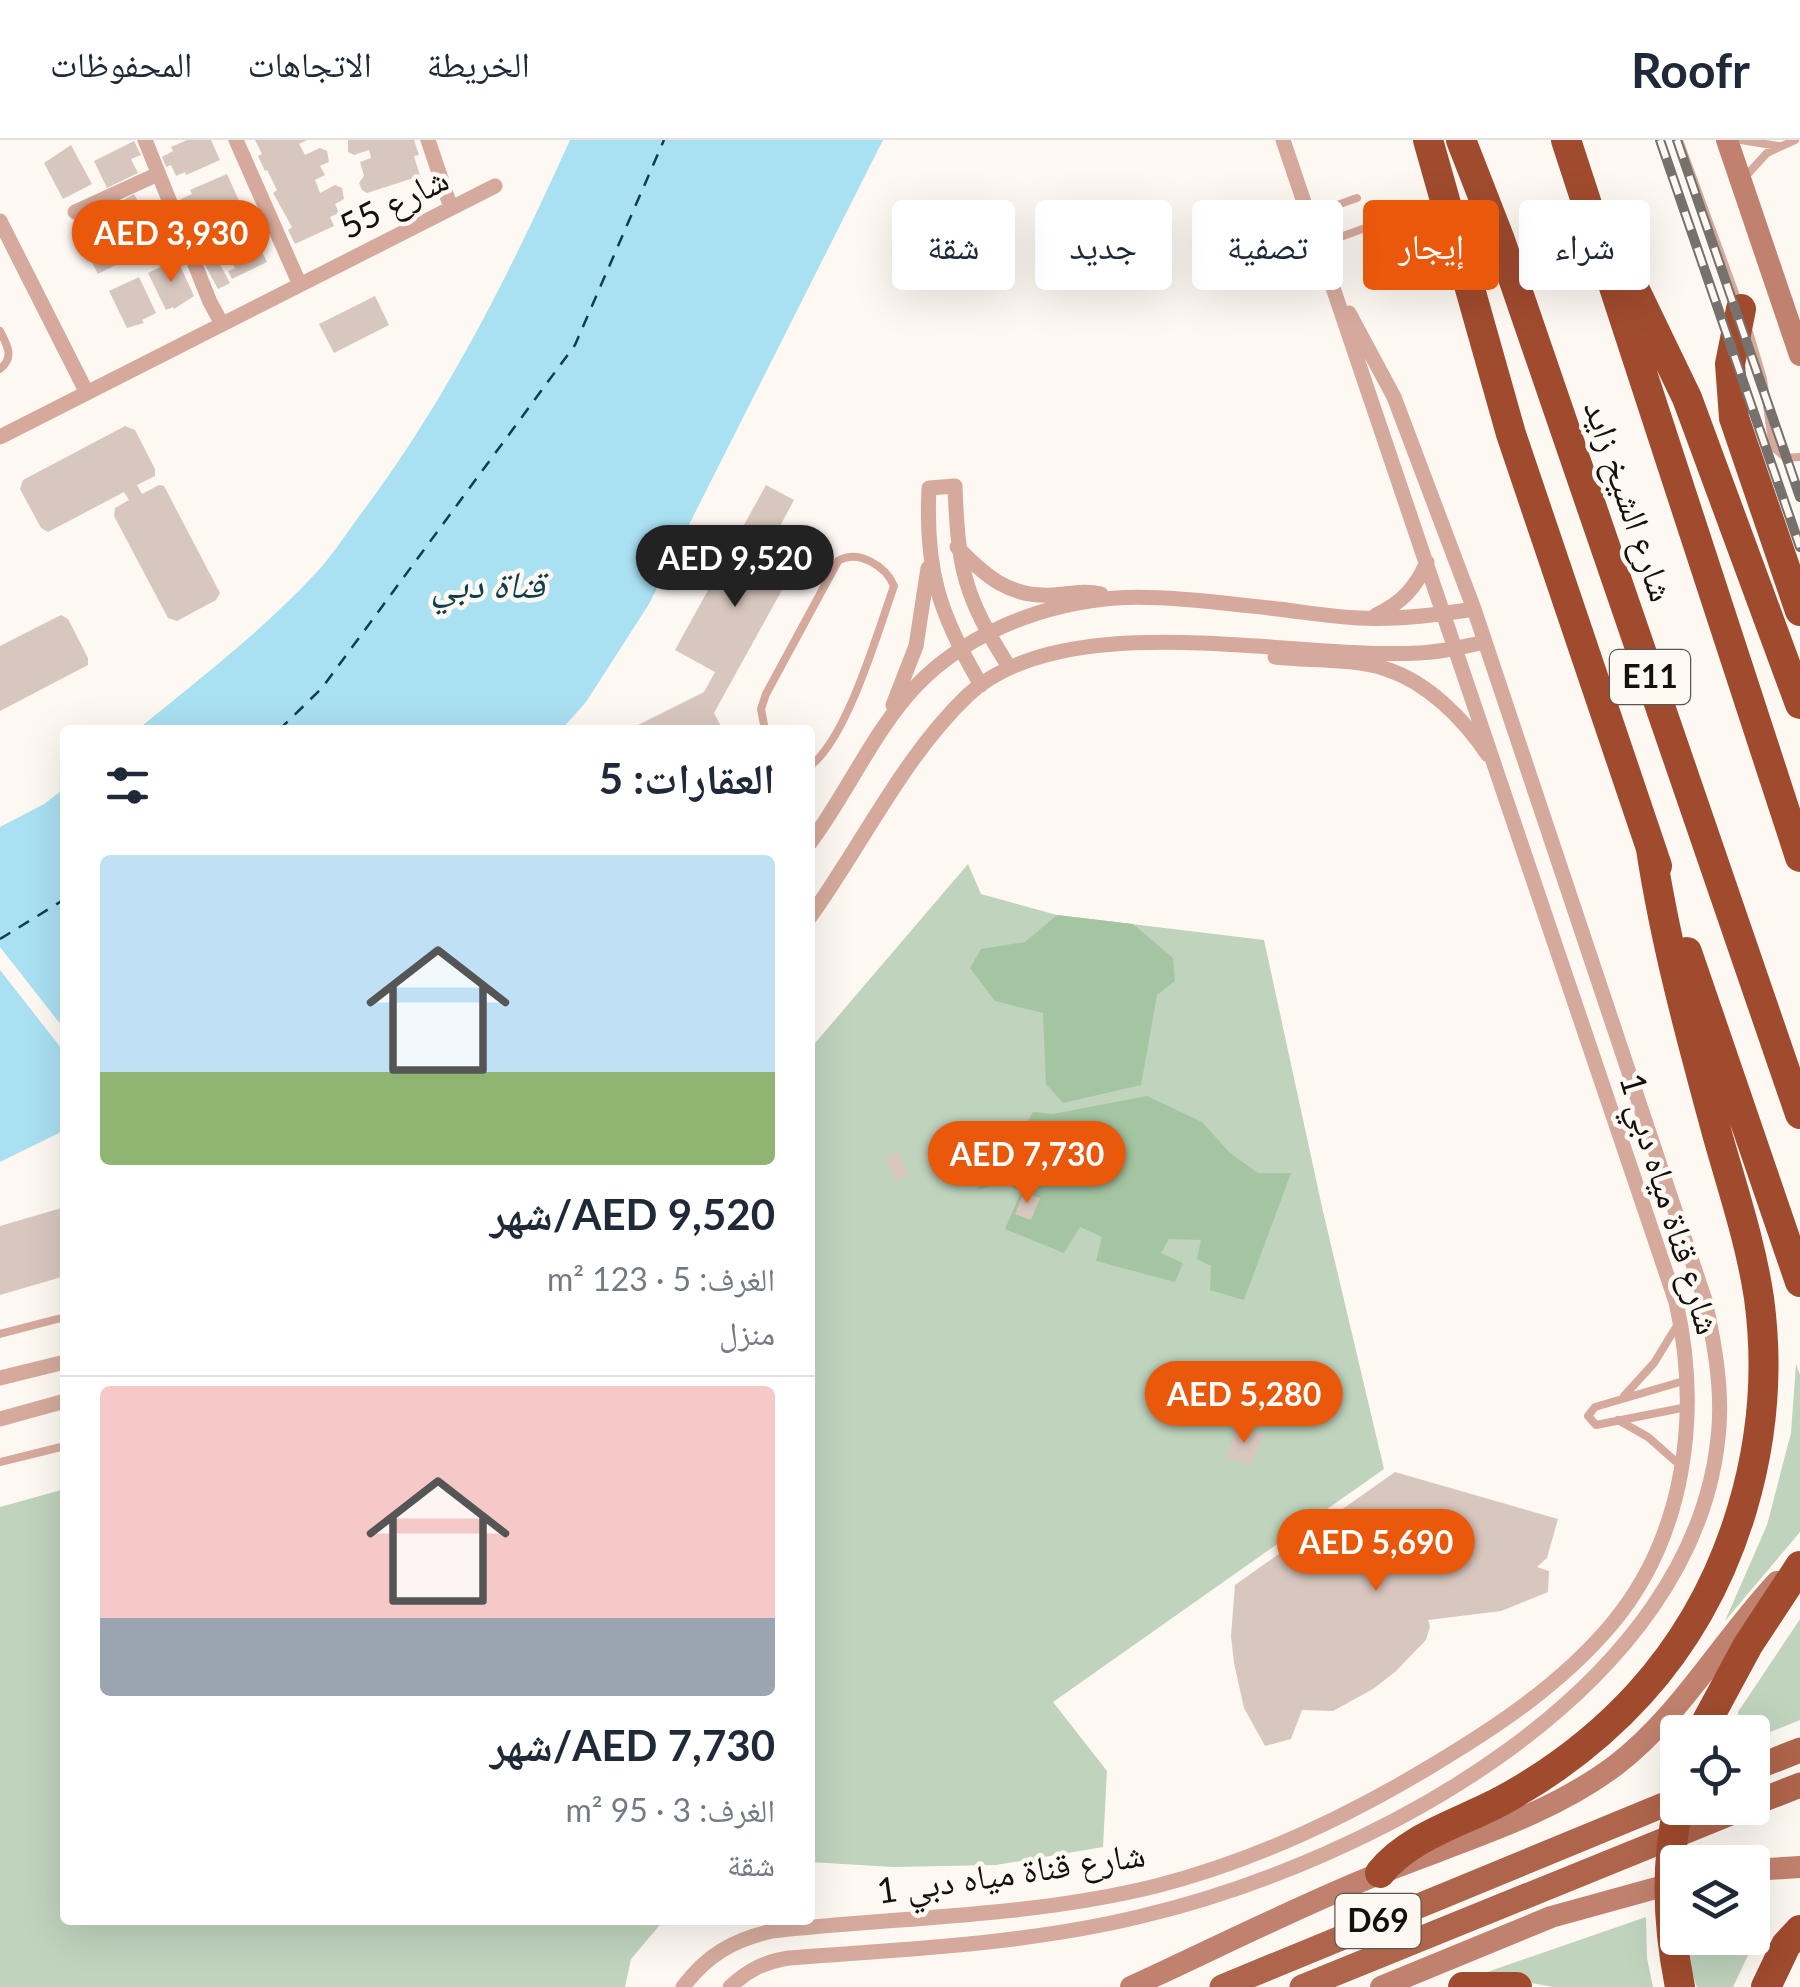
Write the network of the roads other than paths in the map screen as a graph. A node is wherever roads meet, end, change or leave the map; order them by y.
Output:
1 (145, 140) edge
2 (236, 140) edge
3 (428, 140) edge
4 (1283, 140) edge
5 (1428, 140) edge
6 (1462, 140) edge
7 (1566, 140) edge
8 (1679, 140) edge
9 (1727, 140) edge
10 (1741, 140) edge
11 (1795, 140) edge
12 (1778, 146) junction
13 (158, 174) junction
14 (1741, 182) junction
15 (495, 186) dead end
16 (1356, 198) dead end
17 (1303, 200) edge
18 (1586, 200) edge
19 (1343, 203) edge
20 (451, 208) junction
21 (75, 212) dead end
22 (0, 221) edge
23 (300, 285) junction
24 (1334, 290) edge
25 (1336, 290) edge
26 (1616, 290) edge
27 (1637, 290) edge
28 (1741, 308) junction
29 (222, 324) junction
30 (0, 331) edge
31 (1800, 354) edge
32 (0, 369) edge
33 (87, 393) junction
34 (0, 437) edge
35 (1800, 457) edge
36 (958, 546) junction
37 (929, 560) junction
38 (1427, 562) junction
39 (1119, 598) junction
40 (1474, 609) junction
41 (1800, 611) edge
42 (1446, 614) junction
43 (1361, 618) junction
44 (988, 633) junction
45 (1485, 642) junction
46 (1249, 647) junction
47 (1456, 648) junction
48 (960, 650) junction
49 (1010, 666) junction
50 (981, 685) junction
51 (1800, 704) edge
52 (764, 725) edge
53 (878, 738) junction
54 (815, 760) edge
55 (1499, 772) junction
56 (815, 835) edge
57 (1651, 848) junction
58 (1800, 856) edge
59 (815, 910) edge
60 (1800, 1114) edge
61 (1800, 1282) edge
62 (60, 1318) edge
63 (1680, 1320) junction
64 (0, 1334) edge
65 (60, 1363) edge
66 (0, 1378) edge
67 (1688, 1380) junction
68 (1619, 1400) junction
69 (60, 1402) edge
70 (1688, 1406) junction
71 (0, 1418) edge
72 (1618, 1420) junction
73 (60, 1447) edge
74 (0, 1462) edge
75 (1683, 1467) junction
76 (1800, 1558) edge
77 (1800, 1566) edge
78 (1710, 1715) edge
79 (1800, 1750) edge
80 (1770, 1762) edge
81 (1800, 1785) edge
82 (1770, 1797) edge
83 (1660, 1807) edge
84 (1676, 1825) edge
85 (1700, 1825) edge
86 (1800, 1867) edge
87 (1770, 1869) edge
88 (1380, 1873) junction
89 (1660, 1887) edge
90 (1800, 1930) edge
91 (683, 1987) edge
92 (730, 1987) edge
93 (1131, 1987) edge
94 (1222, 1987) edge
95 (1302, 1987) edge
96 (1382, 1987) edge
97 (1463, 1987) edge
98 (1516, 1987) edge
99 (1680, 1987) edge
100 (1766, 1987) edge

1 - 13 street
2 - 23 street
3 - 20 street
4 - 17 street, شارع قناة مياه دبي 1
5 - 57 highway
6 - 60 highway, شارع الشيخ زايد / E11
7 - 18 highway, شارع الشيخ زايد / E11
8 - 28 lane
9 - 14 main road
10 - 12 lane
11 - 12 lane
12 - 14 lane
13 - 21 street
13 - 29 street
14 - 31 main road
15 - 20 street, شارع 55
16 - 19 lane
20 - 23 street, شارع 55
22 - 33 street
23 - 29 street, شارع 55
24 - 38 street, شارع قناة مياه دبي 1
25 - 40 street, شارع قناة مياه دبي 1
26 - 58 highway, شارع الشيخ زايد / E11
27 - 51 highway
28 - 35 lane
28 - 41 highway
29 - 33 street, شارع 55
30 - 32 lane
33 - 34 street, شارع 55
36 - 37 street
36 - 39 street
36 - 44 street
37 - 48 street
37 - 53 street
38 - 42 street, شارع قناة مياه دبي 1
38 - 43 street
39 - 43 street
39 - 44 street
40 - 42 street
40 - 45 street, شارع قناة مياه دبي 1
42 - 43 street
42 - 47 street, شارع قناة مياه دبي 1
44 - 48 street
44 - 49 street
45 - 47 street
45 - 92 street, شارع قناة مياه دبي 1
46 - 47 street
46 - 49 street
46 - 55 street
47 - 55 street, شارع قناة مياه دبي 1
48 - 50 street
48 - 53 street
49 - 50 street
50 - 59 street
52 - 54 lane
53 - 56 street
55 - 63 street, شارع قناة مياه دبي 1
57 - 61 highway
57 - 88 highway
62 - 64 lane
63 - 67 street, شارع قناة مياه دبي 1
63 - 68 lane
65 - 66 street
67 - 68 lane
67 - 70 street, شارع قناة مياه دبي 1
68 - 72 lane
69 - 71 street
70 - 72 lane
70 - 75 street, شارع قناة مياه دبي 1
72 - 75 lane
73 - 74 lane
75 - 91 street, شارع قناة مياه دبي 1
76 - 88 main road
77 - 78 highway
79 - 80 main road
81 - 82 main road
83 - 94 main road, D69
84 - 99 highway
85 - 95 main road, D69
86 - 87 main road
88 - 93 main road
89 - 96 main road
90 - 100 highway
97 - 98 highway

